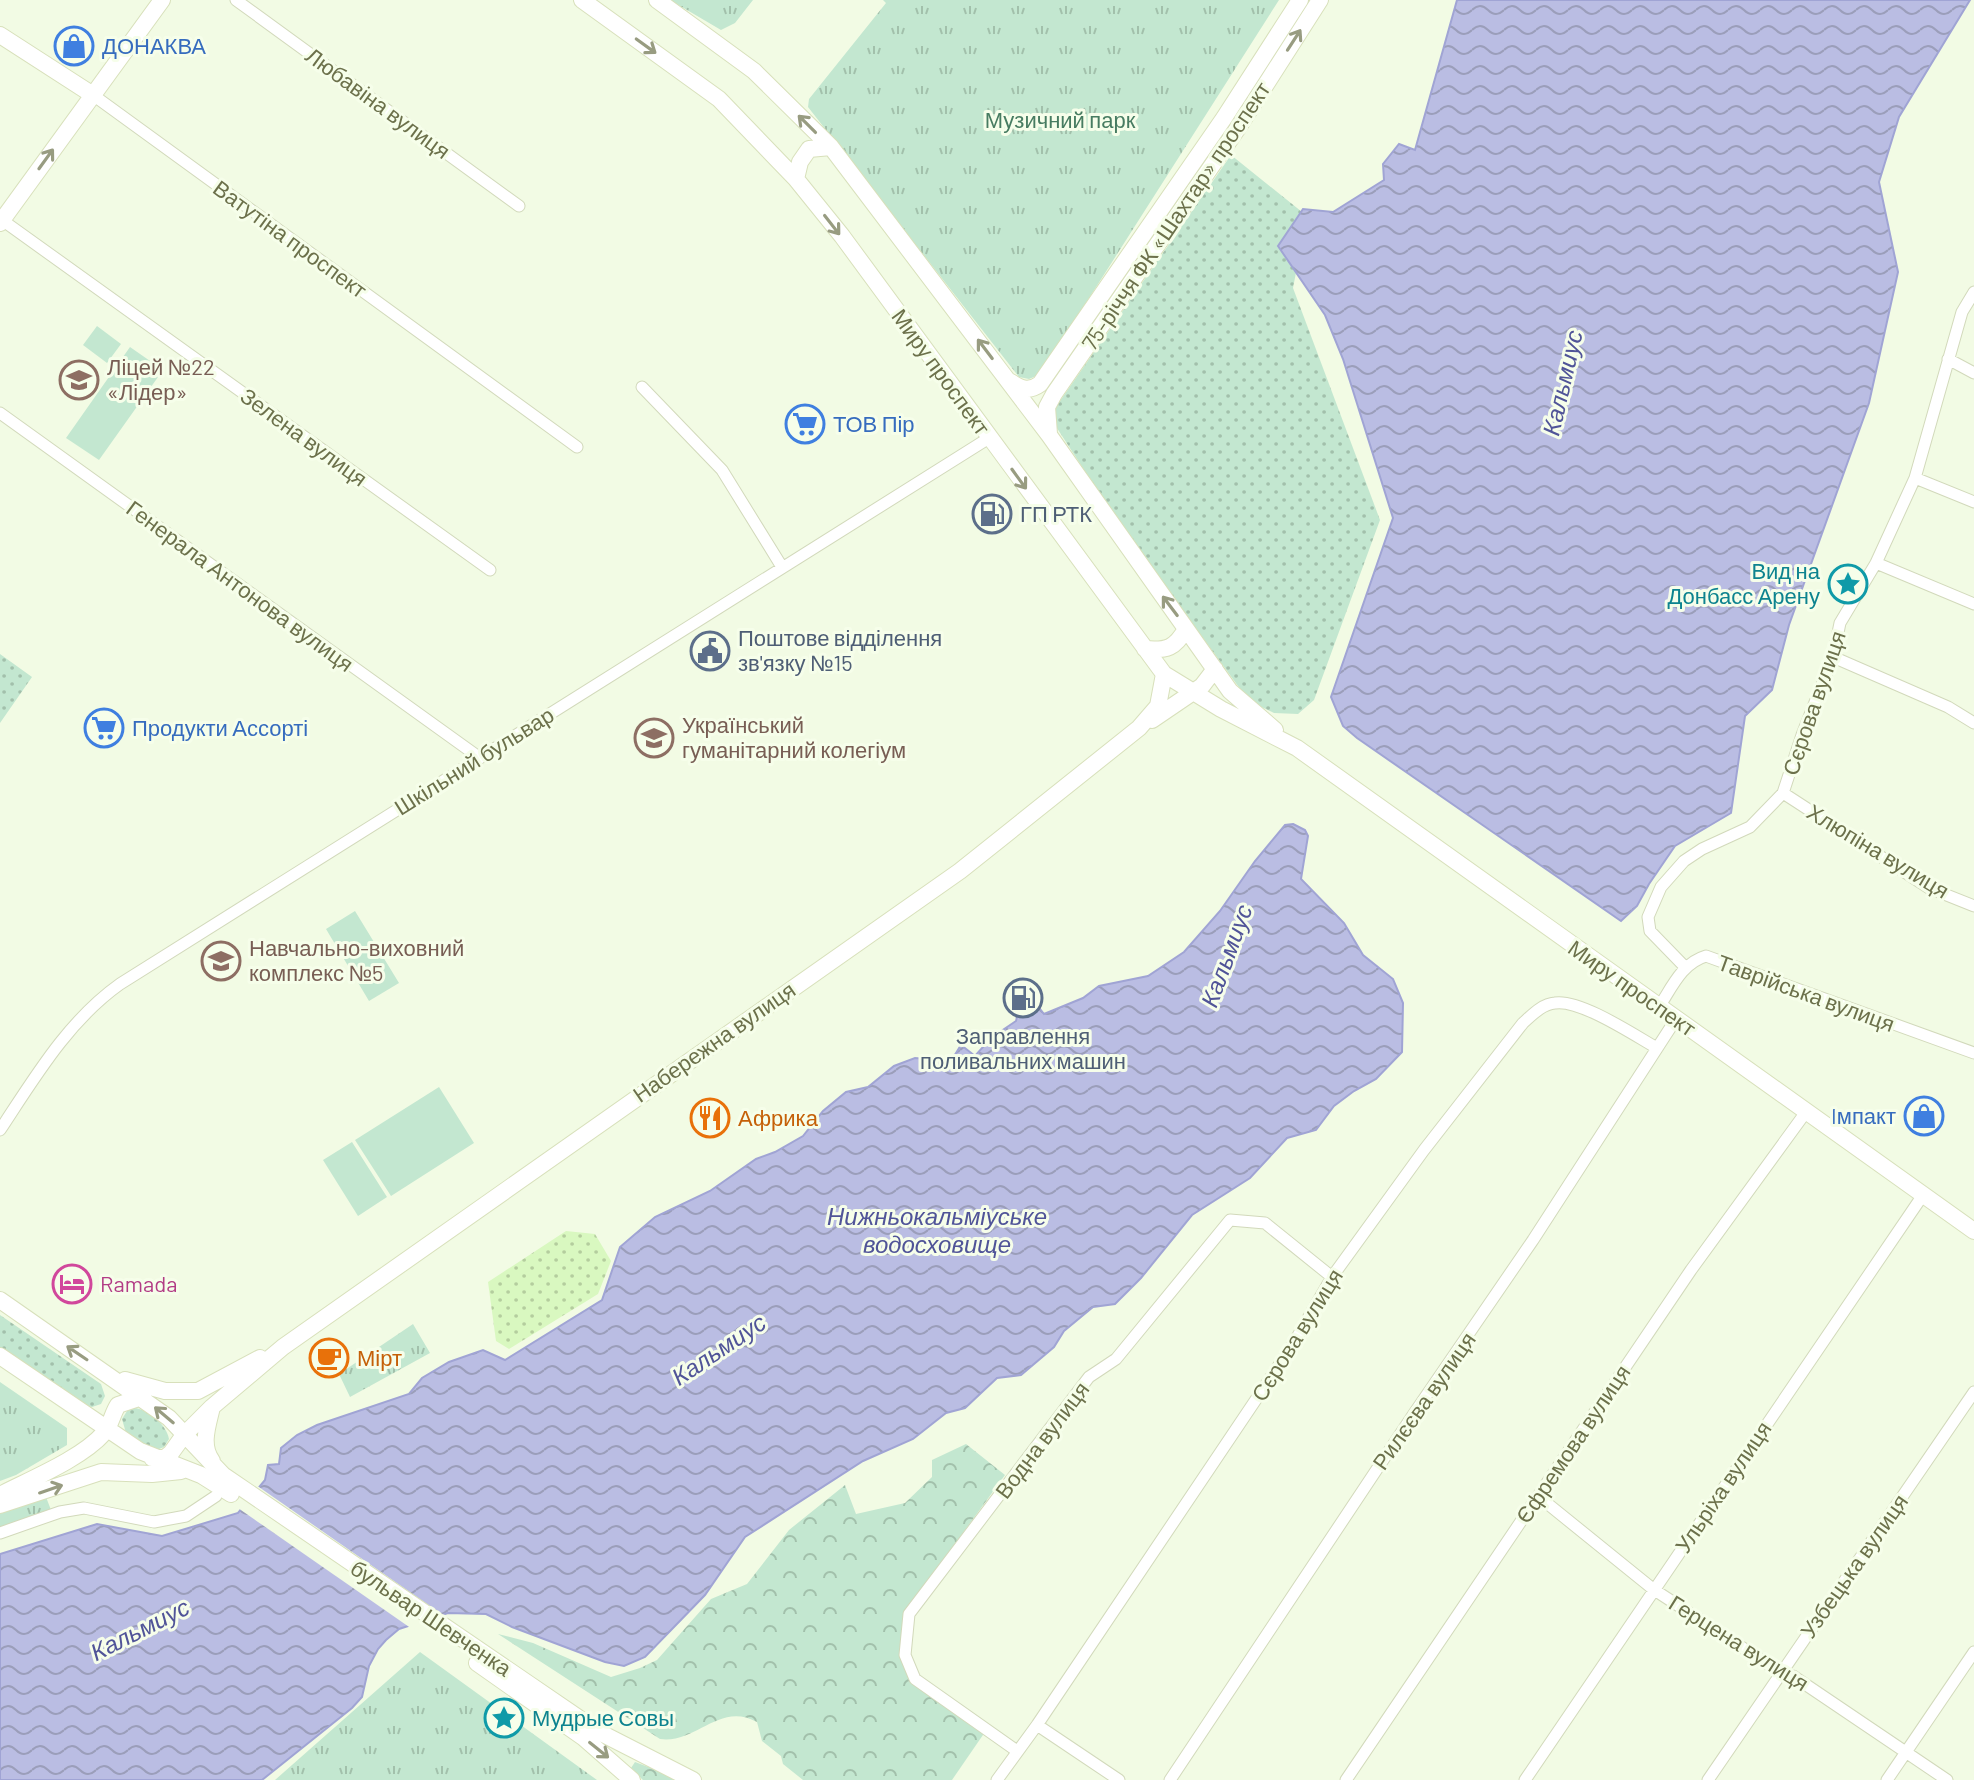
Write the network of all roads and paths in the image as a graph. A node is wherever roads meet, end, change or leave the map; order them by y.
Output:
1 (162, 0) edge
2 (236, 0) edge
3 (582, 0) edge
4 (657, 0) edge
5 (1300, 0) edge
6 (1320, 0) edge
7 (0, 35) edge
8 (93, 95) junction
9 (1231, 123) junction
10 (831, 147) junction
11 (796, 179) junction
12 (519, 206) dead end
13 (1, 221) edge
14 (1139, 258) junction
15 (1974, 292) edge
16 (1948, 359) junction
17 (1974, 373) edge
18 (1009, 382) junction
19 (642, 387) dead end
20 (0, 413) edge
21 (1049, 435) junction
22 (989, 438) junction
23 (577, 447) dead end
24 (1915, 478) junction
25 (1974, 502) edge
26 (1876, 563) junction
27 (782, 567) junction
28 (490, 570) dead end
29 (1974, 604) edge
30 (1186, 629) junction
31 (1145, 649) junction
32 (1833, 657) junction
33 (1215, 669) junction
34 (1164, 674) junction
35 (1193, 693) junction
36 (1221, 709) junction
37 (1167, 710) junction
38 (1974, 723) edge
39 (1139, 728) junction
40 (1294, 746) junction
41 (480, 758) junction
42 (1783, 793) junction
43 (1974, 906) edge
44 (1685, 967) junction
45 (1659, 1007) junction
46 (1676, 1019) junction
47 (1657, 1048) junction
48 (1974, 1053) edge
49 (1806, 1112) junction
50 (0, 1130) edge
51 (1923, 1195) junction
52 (1974, 1231) edge
53 (1332, 1277) junction
54 (0, 1300) edge
55 (283, 1347) junction
56 (0, 1356) edge
57 (0, 1363) edge
58 (110, 1375) junction
59 (1974, 1392) edge
60 (142, 1397) junction
61 (212, 1407) junction
62 (107, 1429) junction
63 (184, 1435) junction
64 (77, 1453) junction
65 (152, 1458) junction
66 (187, 1470) junction
67 (219, 1485) junction
68 (0, 1495) edge
69 (1538, 1496) junction
70 (0, 1505) edge
71 (0, 1533) edge
72 (1653, 1589) junction
73 (1974, 1652) edge
74 (493, 1668) junction
75 (1781, 1673) junction
76 (1037, 1725) junction
77 (1017, 1751) junction
78 (1905, 1752) junction
79 (632, 1780) edge
80 (693, 1780) edge
81 (997, 1780) edge
82 (1119, 1780) edge
83 (1170, 1780) edge
84 (1346, 1780) edge
85 (1525, 1780) edge
86 (1708, 1780) edge
87 (1887, 1780) edge
88 (1947, 1780) edge

1 - 8 main road
2 - 12 street, Любавіна вулиця
3 -> 11 main road, Миру проспект
10 -> 4 main road, Миру проспект
5 - 9 main road, 75-річчя ФК «Шахтар» проспект
9 -> 6 main road, 75-річчя ФК «Шахтар» проспект
7 - 8 main road, Ватутіна проспект
13 -> 8 main road
8 - 23 street, Ватутіна проспект
9 - 14 main road, 75-річчя ФК «Шахтар» проспект
10 - 11 main road
18 -> 10 main road, Миру проспект
11 -> 22 main road, Миру проспект
13 - 28 street, Зелена вулиця
14 - 18 main road, 75-річчя ФК «Шахтар» проспект
14 - 21 main road, 75-річчя ФК «Шахтар» проспект
15 - 16 street, Сєрова вулиця
16 - 17 street
16 - 24 street, Сєрова вулиця
18 - 21 main road, Миру проспект
19 - 27 street
20 - 41 street, Генерала Антонова вулиця
30 -> 21 main road, Миру проспект
22 - 27 street, Шкільний бульвар
22 -> 31 main road, Миру проспект
24 - 25 street
24 - 26 street, Сєрова вулиця
26 - 29 street
26 - 32 street, Сєрова вулиця
27 - 41 street, Шкільний бульвар
30 - 31 main road
30 - 33 main road, Миру проспект
31 - 34 main road, Миру проспект
32 - 38 street
32 - 42 street, Сєрова вулиця
33 - 35 main road
33 - 40 main road, Миру проспект
34 - 35 main road, Миру проспект
34 - 39 main road
35 - 36 main road, Миру проспект
35 - 37 main road
36 - 37 main road
36 - 40 main road, Миру проспект
37 - 39 main road
39 - 55 main road, Набережна вулиця
40 - 45 main road, Миру проспект
41 - 50 street, Шкільний бульвар
42 - 43 street, Хлюпіна вулиця
42 - 44 street, Сєрова вулиця
44 - 45 street, Таврійська вулиця
44 - 48 street, Таврійська вулиця
45 - 46 main road, Миру проспект
46 - 47 street, Рилєєва вулиця
46 - 49 main road, Миру проспект
47 - 53 street, Сєрова вулиця
47 - 83 street, Рилєєва вулиця
49 - 51 main road, Миру проспект
49 - 69 street, Єфремова вулиця
51 - 52 main road, Миру проспект
51 - 72 street, Ульріха вулиця
53 - 76 street, Сєрова вулиця
53 - 77 street, Водна вулиця
58 -> 54 main road, бульвар Шевченка
55 - 58 main road, Набережна вулиця
55 - 61 main road, Набережна вулиця
56 - 62 main road, бульвар Шевченка
57 - 64 main road
58 - 60 main road, бульвар Шевченка
59 - 75 street, Узбецька вулиця
60 - 62 main road
63 -> 60 main road, бульвар Шевченка
61 - 63 main road, Набережна вулиця
61 - 67 main road
62 - 64 main road
62 - 65 main road, бульвар Шевченка
63 - 65 main road
63 - 67 main road, бульвар Шевченка
64 - 68 main road
65 - 66 main road, бульвар Шевченка
66 - 67 main road, бульвар Шевченка
70 -> 66 main road
67 - 71 street
67 - 74 main road, бульвар Шевченка
69 - 72 street, Герцена вулиця
69 - 84 street, Єфремова вулиця
72 - 75 street, Герцена вулиця
72 - 85 street, Ульріха вулиця
73 - 78 street
74 -> 79 main road, бульвар Шевченка
74 - 80 main road, бульвар Шевченка
75 - 78 street, Герцена вулиця
75 - 86 street, Узбецька вулиця
76 - 77 street, Сєрова вулиця
76 - 82 street
77 - 81 street, Сєрова вулиця
78 - 87 street
78 - 88 street, Герцена вулиця

